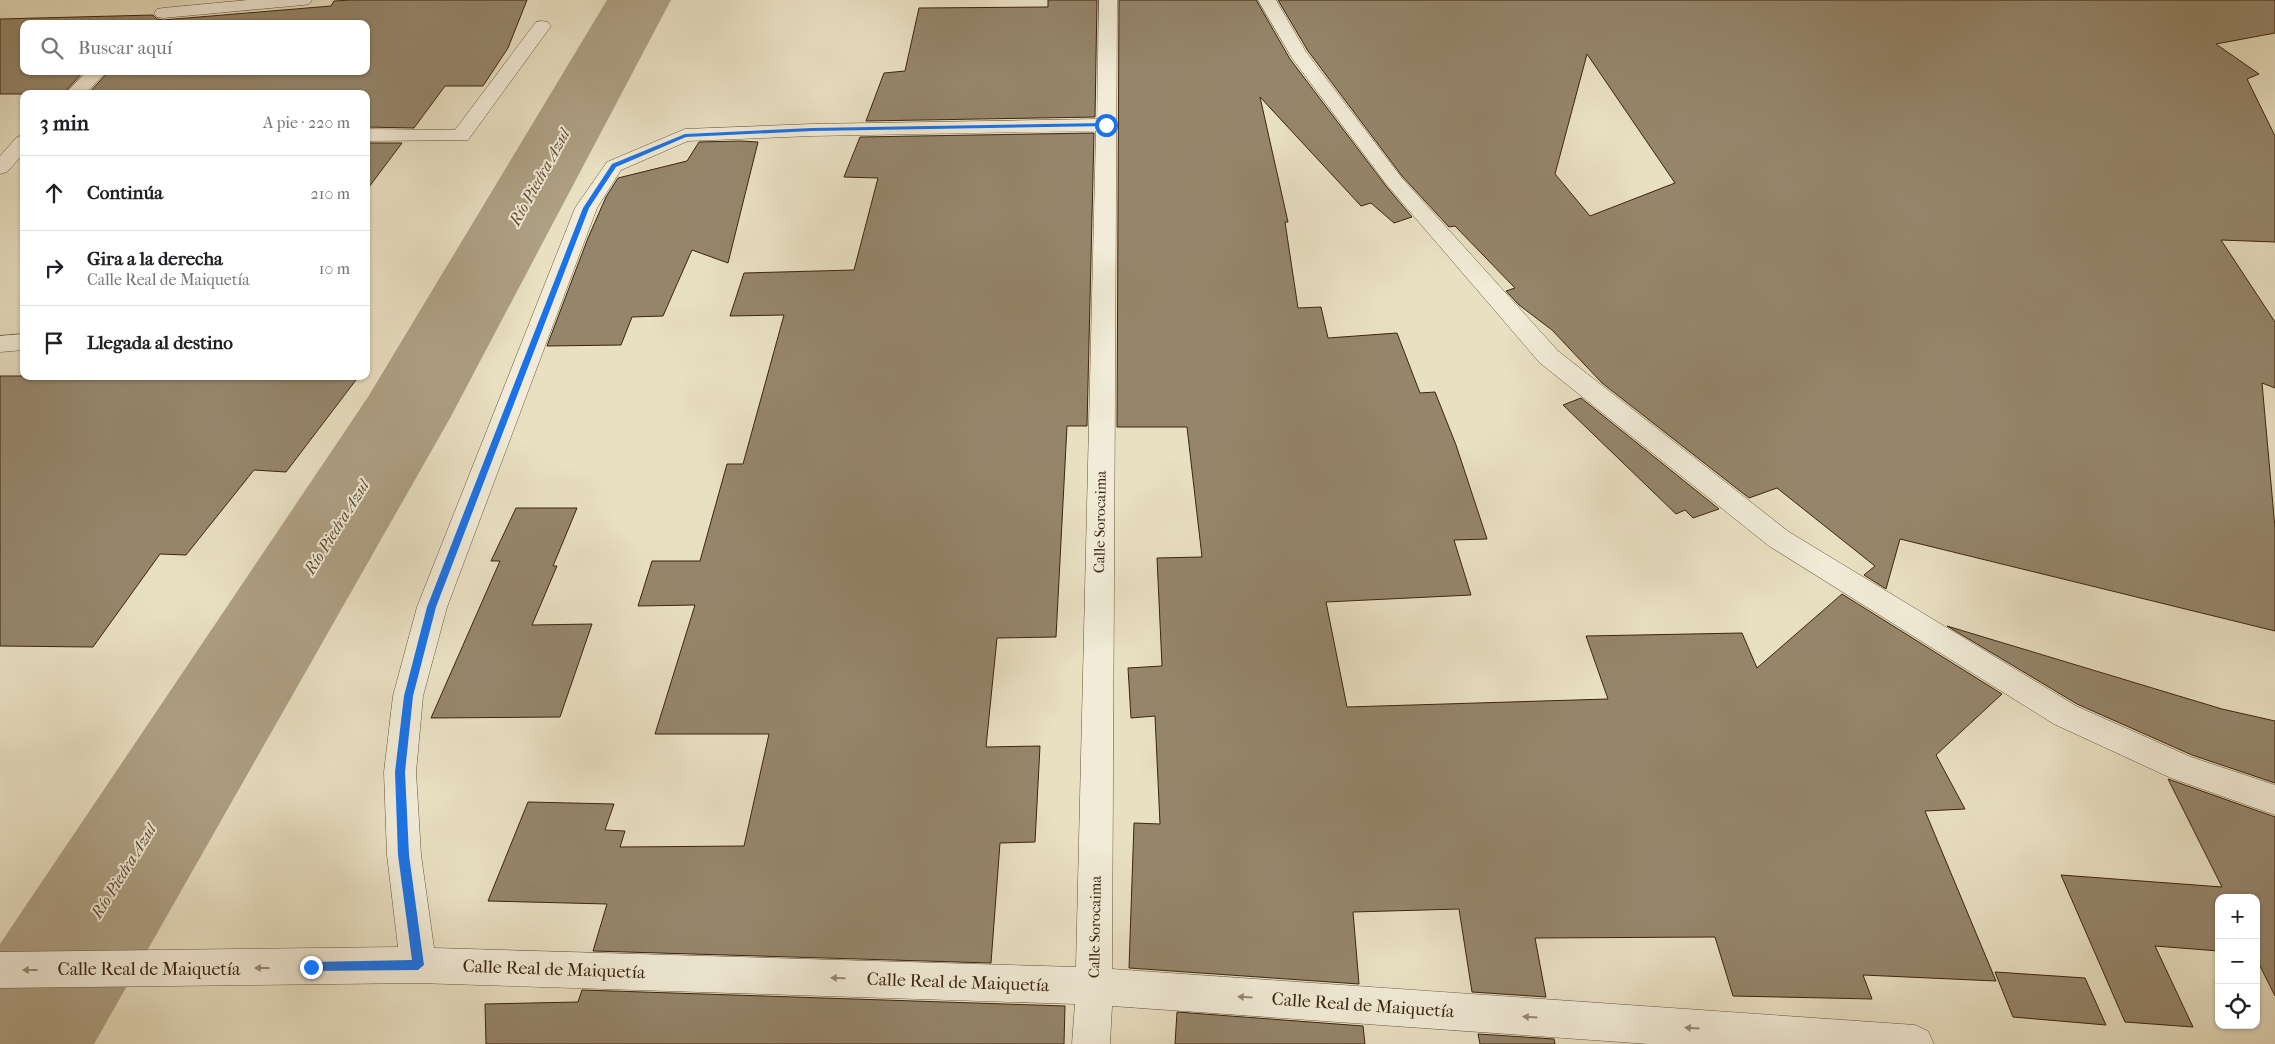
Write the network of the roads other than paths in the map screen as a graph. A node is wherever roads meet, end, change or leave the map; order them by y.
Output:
1 (303, 0) edge
2 (1108, 0) edge
3 (1267, 0) edge
4 (160, 12) edge
5 (542, 26) dead end
6 (94, 75) edge
7 (78, 90) edge
8 (1106, 125) junction
9 (18, 136) edge
10 (370, 136) edge
11 (0, 168) edge
12 (20, 342) edge
13 (0, 344) edge
14 (2275, 800) edge
15 (418, 965) junction
16 (0, 970) edge
17 (1094, 986) junction
18 (1092, 1044) edge
19 (1915, 1044) edge

1 - 4 street
2 - 8 street, Calle Sorocaima
3 - 14 street
5 - 10 street
6 - 7 street
8 - 15 street
8 - 17 street, Calle Sorocaima
9 - 11 street
12 - 13 street
15 -> 16 street, Calle Real de Maiquetía
17 -> 15 street, Calle Real de Maiquetía
17 - 18 street, Calle Sorocaima
19 -> 17 street, Calle Real de Maiquetía

